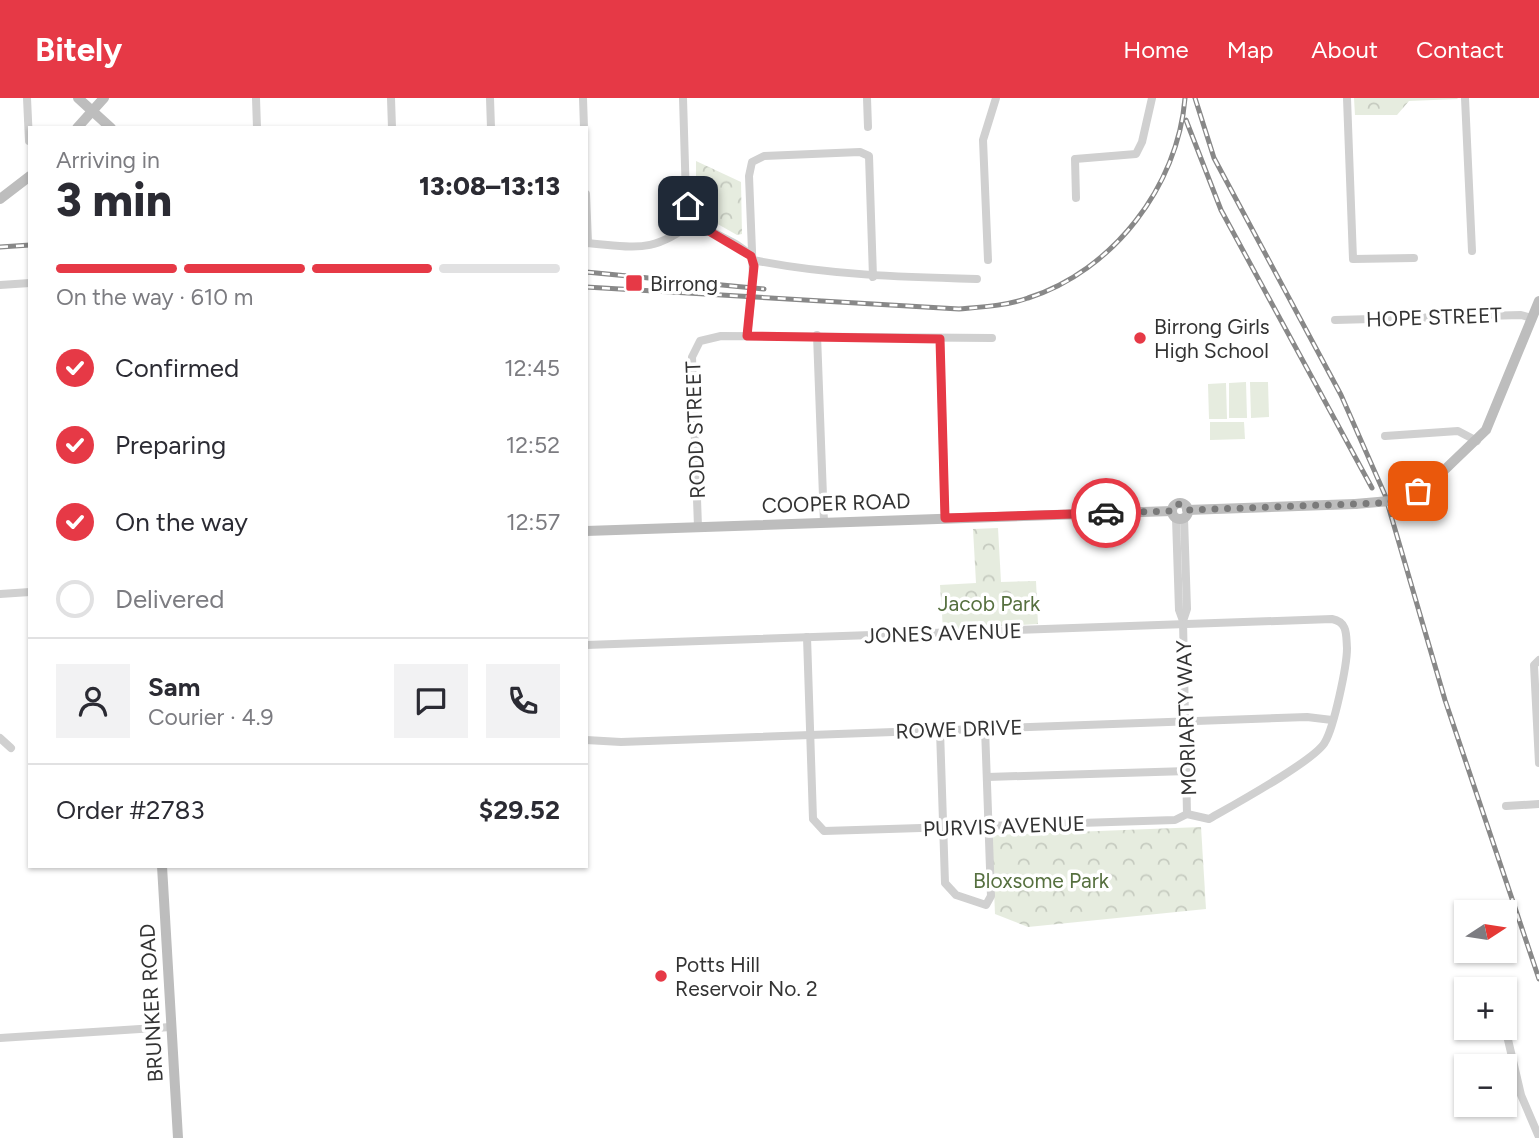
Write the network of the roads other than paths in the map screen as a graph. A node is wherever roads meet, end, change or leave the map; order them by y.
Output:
1 (27, 98) edge
2 (78, 98) edge
3 (104, 98) edge
4 (256, 98) edge
5 (391, 98) edge
6 (490, 98) edge
7 (583, 98) edge
8 (683, 98) edge
9 (867, 98) edge
10 (996, 98) edge
11 (1152, 98) edge
12 (1347, 98) edge
13 (1465, 98) edge
14 (93, 111) junction
15 (28, 126) edge
16 (79, 126) edge
17 (109, 126) edge
18 (257, 126) edge
19 (392, 126) edge
20 (491, 126) edge
21 (584, 126) edge
22 (868, 127) dead end
23 (28, 178) edge
24 (1076, 198) dead end
25 (0, 200) edge
26 (695, 221) junction
27 (588, 243) edge
28 (1472, 251) dead end
29 (752, 258) junction
30 (1414, 258) dead end
31 (988, 260) dead end
32 (873, 277) junction
33 (977, 279) dead end
34 (28, 284) edge
35 (0, 285) edge
36 (1539, 301) edge
37 (1532, 318) junction
38 (1335, 320) dead end
39 (817, 335) junction
40 (747, 336) junction
41 (992, 338) dead end
42 (940, 339) junction
43 (1385, 436) dead end
44 (1477, 441) junction
45 (1180, 514) junction
46 (945, 518) junction
47 (824, 523) junction
48 (698, 527) junction
49 (588, 531) edge
50 (28, 592) edge
51 (0, 594) edge
52 (1340, 621) joint
53 (1183, 623) junction
54 (807, 637) junction
55 (588, 645) edge
56 (1539, 660) edge
57 (1332, 720) junction
58 (1186, 722) junction
59 (985, 728) junction
60 (940, 730) junction
61 (811, 735) junction
62 (0, 738) edge
63 (588, 740) edge
64 (11, 748) dead end
65 (1539, 762) edge
66 (1188, 771) junction
67 (986, 777) junction
68 (1539, 804) edge
69 (1506, 806) dead end
70 (1188, 814) junction
71 (989, 827) junction
72 (943, 828) junction
73 (162, 868) edge
74 (171, 1027) junction
75 (0, 1038) edge
76 (1508, 1040) edge
77 (1539, 1137) edge
78 (178, 1138) edge

1 - 15 street
2 - 14 street
3 - 14 street
4 - 18 street
5 - 19 street
6 - 20 street
7 - 21 street
8 - 26 street
9 - 22 street
10 - 31 street
11 - 24 street
12 - 30 street
13 - 28 street
14 - 16 street
14 - 17 street
23 - 25 street
26 - 27 street
26 - 29 street
29 - 32 street
29 - 32 street
29 - 40 street, bridge
32 - 33 street
34 - 35 street
36 - 37 street
37 - 38 street, HOPE STREET
37 - 44 street
39 - 40 street
39 - 42 street
39 - 47 street
40 - 48 street, RODD STREET
41 - 42 street
42 - 46 street
43 - 44 street
44 - 45 street, COOPER ROAD, bridge
45 - 46 street, COOPER ROAD
45 - 53 street, MORIARTY WAY
46 - 47 street, COOPER ROAD
47 - 48 street, COOPER ROAD
48 - 49 street, COOPER ROAD
50 - 51 street
52 - 53 street, JONES AVENUE
52 - 57 street, PURVIS AVENUE
53 - 54 street, JONES AVENUE
53 - 58 street, MORIARTY WAY
54 - 55 street, JONES AVENUE
54 - 61 street
56 - 65 street
57 - 58 street, ROWE DRIVE
57 - 70 street, PURVIS AVENUE
58 - 59 street, ROWE DRIVE
58 - 66 street, MORIARTY WAY
59 - 60 street, ROWE DRIVE
59 - 67 street
60 - 61 street, ROWE DRIVE
60 - 72 street
61 - 63 street, ROWE DRIVE
61 - 72 street, PURVIS AVENUE
62 - 64 street
66 - 67 street
66 - 70 street, MORIARTY WAY
67 - 71 street
68 - 69 street
70 - 71 street, PURVIS AVENUE
71 - 72 street, PURVIS AVENUE
71 - 72 street
73 - 74 street, BRUNKER ROAD
74 - 75 street
74 - 78 street, BRUNKER ROAD
76 - 77 street

